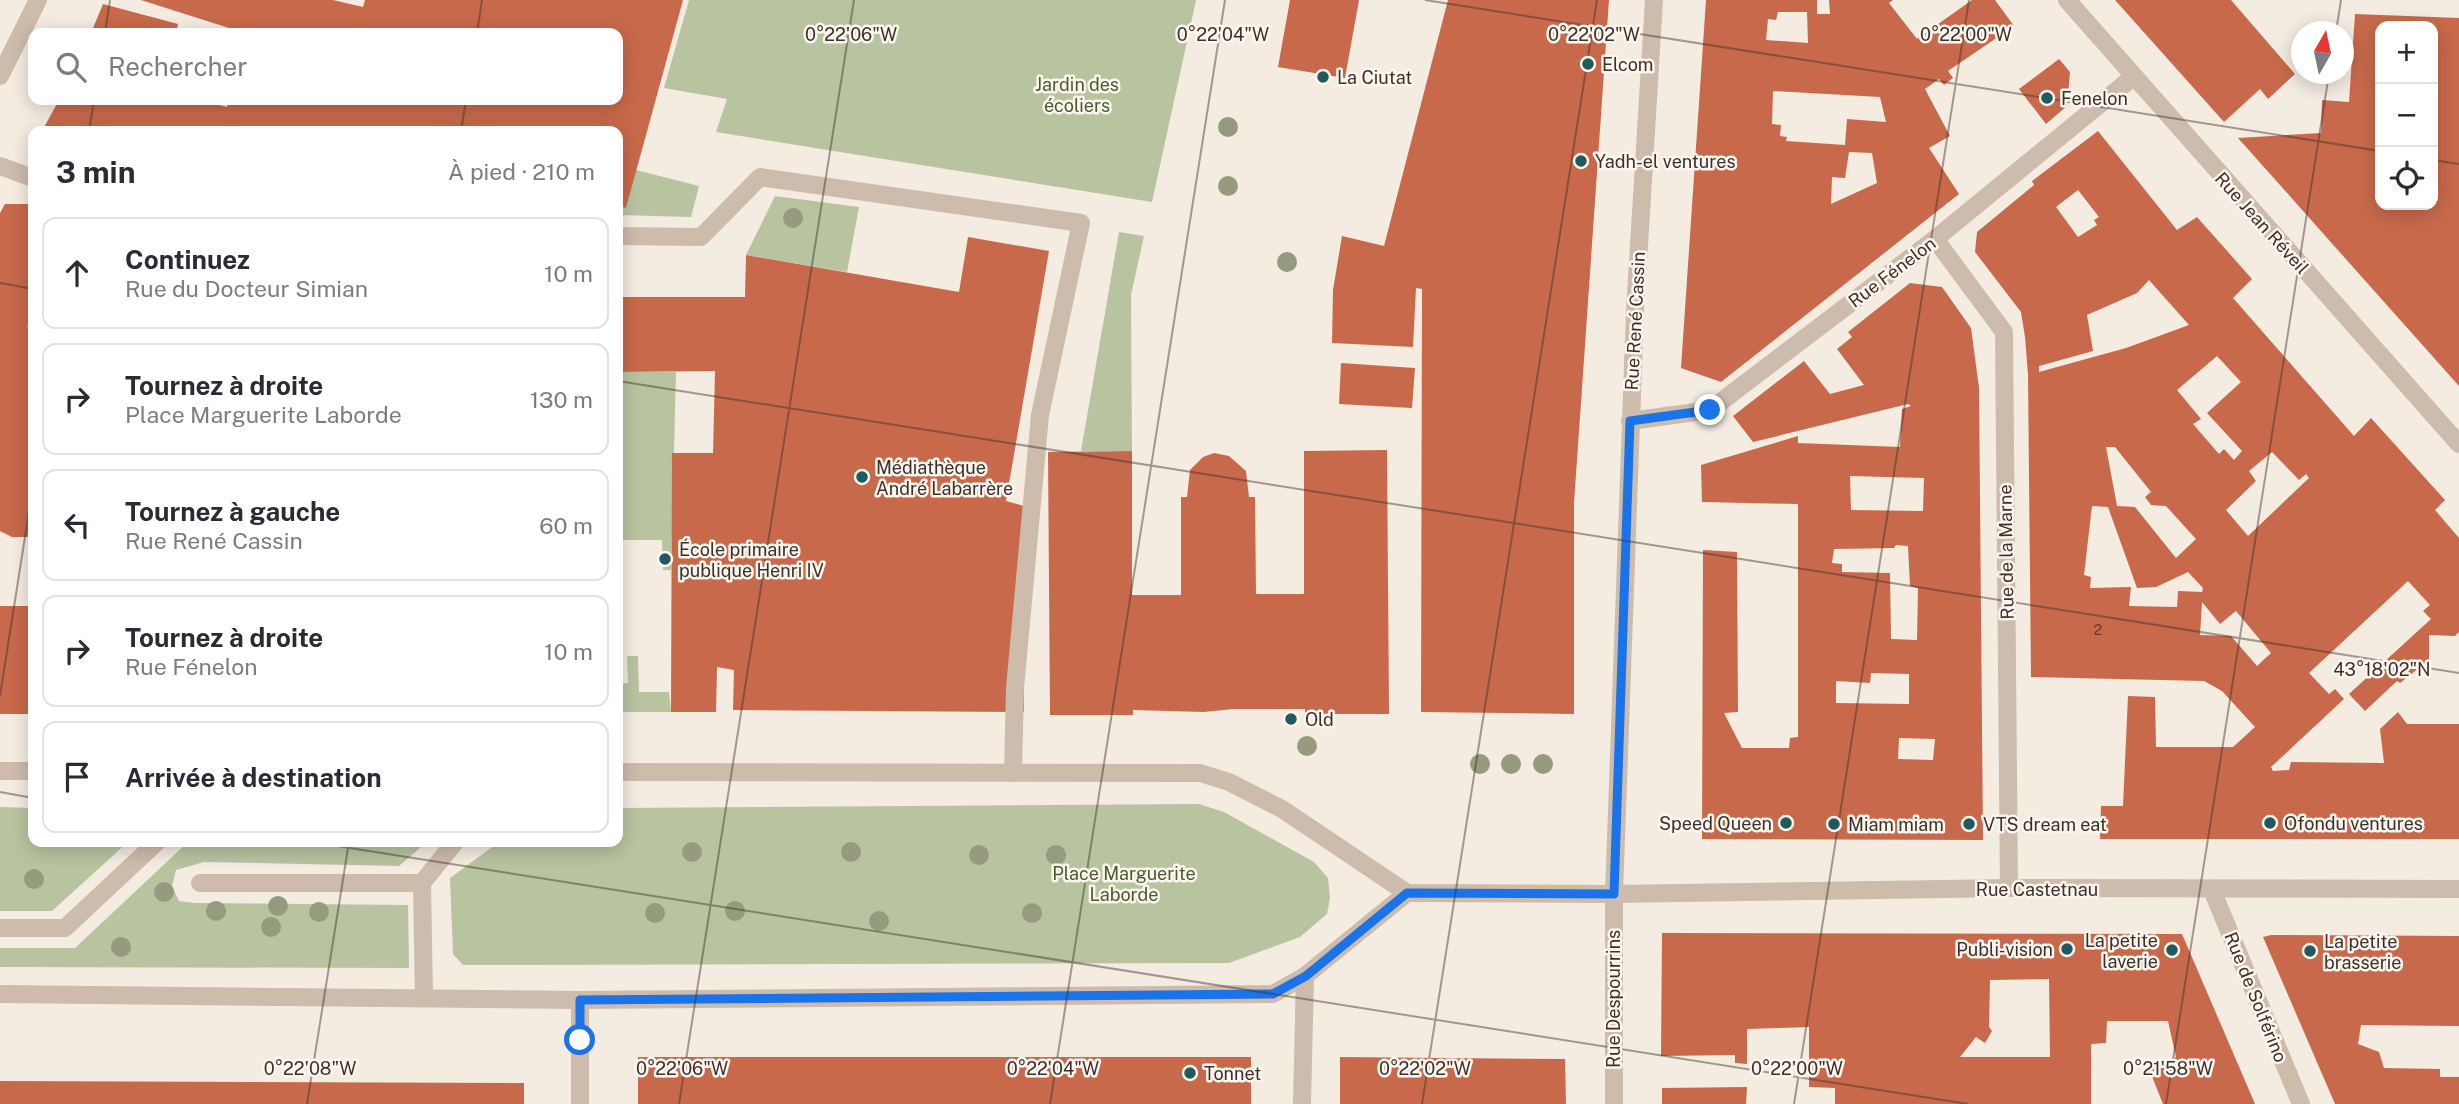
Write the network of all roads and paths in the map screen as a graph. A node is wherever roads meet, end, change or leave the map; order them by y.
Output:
1 (38, 0) edge
2 (1654, 0) edge
3 (2067, 0) edge
4 (0, 76) edge
5 (2133, 78) junction
6 (0, 166) edge
7 (28, 176) edge
8 (623, 236) edge
9 (1935, 239) junction
10 (1630, 421) junction
11 (2459, 444) edge
12 (0, 771) edge
13 (28, 771) edge
14 (623, 772) edge
15 (1013, 773) junction
16 (152, 847) edge
17 (451, 847) edge
18 (200, 883) dead end
19 (422, 883) junction
20 (2009, 888) junction
21 (2459, 889) edge
22 (2212, 890) junction
23 (1407, 893) junction
24 (1614, 894) junction
25 (0, 928) edge
26 (1306, 976) junction
27 (0, 994) edge
28 (424, 998) junction
29 (580, 1000) junction
30 (580, 1104) edge
31 (1302, 1104) edge
32 (1614, 1104) edge
33 (2301, 1104) edge

1 - 4 street
2 - 10 street, Rue René Cassin
3 - 5 street, Rue Jean Réveil
5 - 9 street, Rue Fénelon
5 - 11 street, Rue Jean Réveil
6 - 7 street
8 - 15 street
9 - 10 street, Rue Fénelon
9 - 20 street, Rue de la Marne
10 - 24 street, Rue René Cassin
12 - 13 street
14 - 15 street
15 - 23 street
16 - 25 street
17 - 19 street
18 - 19 street
19 - 28 street
20 - 22 street, Rue Castetnau
20 - 24 street, Rue Castetnau
21 - 22 street, Rue Castetnau
22 - 33 street, Rue de Solférino
23 - 24 street
23 - 26 street
24 - 32 street, Rue Despourrins
26 - 29 street
26 - 31 street
27 - 28 street
28 - 29 street
29 - 30 street

